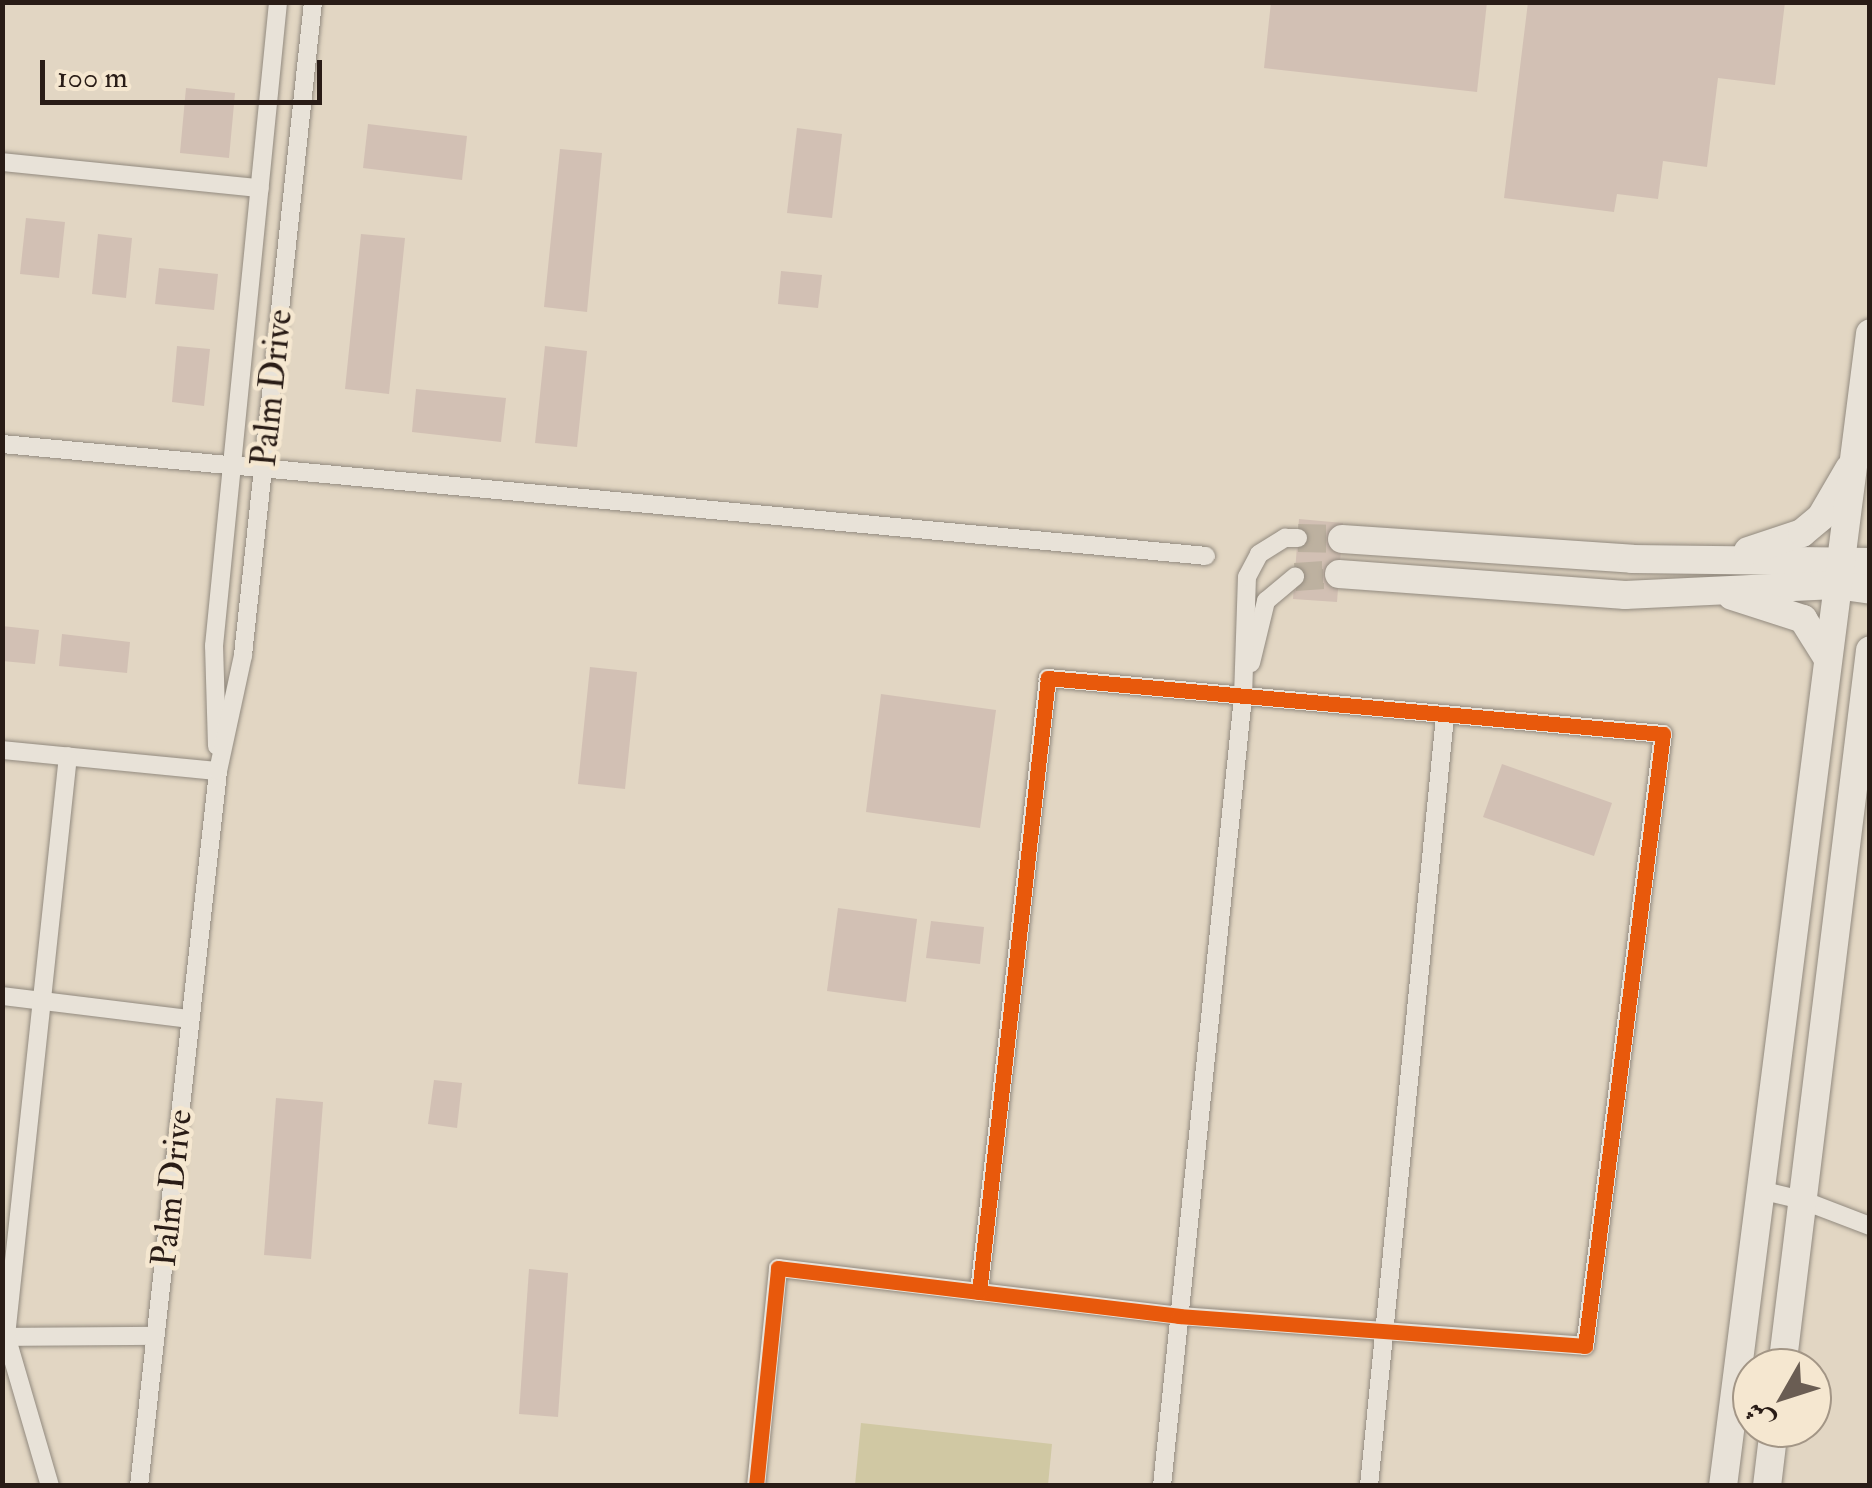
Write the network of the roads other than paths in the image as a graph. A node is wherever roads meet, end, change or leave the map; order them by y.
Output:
1 (278, 2) edge
2 (313, 2) edge
3 (2, 162) edge
4 (260, 188) junction
5 (1870, 333) edge
6 (2, 444) edge
7 (1855, 459) junction
8 (264, 466) junction
9 (231, 468) junction
10 (1298, 538) tunnel mouth
11 (1342, 539) tunnel mouth
12 (1380, 543) junction
13 (1506, 551) junction
14 (1206, 556) dead end
15 (1725, 559) junction
16 (1849, 569) edge
17 (1339, 574) tunnel mouth
18 (1295, 576) dead end
19 (1377, 577) junction
20 (1503, 586) junction
21 (1870, 590) edge
22 (1716, 591) junction
23 (1870, 650) edge
24 (1828, 660) junction
25 (1243, 697) junction
26 (1870, 711) edge
27 (1445, 716) junction
28 (1858, 746) junction
29 (2, 750) edge
30 (68, 756) junction
31 (218, 771) junction
32 (2, 996) edge
33 (42, 1001) junction
34 (190, 1019) junction
35 (12, 1188) edge
36 (1760, 1190) junction
37 (1802, 1200) junction
38 (1870, 1226) edge
39 (978, 1292) junction
40 (1179, 1316) junction
41 (1385, 1328) junction
42 (155, 1336) junction
43 (4, 1337) edge
44 (1784, 1348) edge
45 (1772, 1448) edge
46 (50, 1486) edge
47 (139, 1486) edge
48 (756, 1486) edge
49 (1162, 1486) edge
50 (1369, 1486) edge
51 (1724, 1486) edge
52 (1767, 1486) edge

1 - 4 street, Palm Drive
2 - 8 street, Palm Drive
3 - 4 street
4 - 9 street, Palm Drive
5 - 7 main road
6 - 9 street
7 - 15 main road
7 - 16 main road
8 - 9 street
8 - 14 street
8 - 31 street, Palm Drive
9 - 31 street, Palm Drive
10 - 25 street
11 - 12 main road
12 - 13 main road
12 - 19 street
13 - 15 main road
13 - 20 street
15 - 16 main road
16 - 21 main road
16 - 22 main road
16 - 24 main road
17 - 19 main road
18 - 25 street
19 - 20 main road
20 - 22 main road
22 - 24 main road
23 - 28 main road
24 - 36 main road
25 - 27 street
25 - 39 street
25 - 40 street
26 - 28 main road
27 - 41 street
27 - 41 street
28 - 37 main road
29 - 30 street
30 - 31 street
30 - 33 street
31 - 34 street, Palm Drive
32 - 33 street
33 - 34 street
33 - 35 street
34 - 42 street, Palm Drive
35 - 43 street
36 - 37 street
36 - 51 main road
37 - 38 street
37 - 44 main road
39 - 40 street
39 - 48 street
40 - 41 street
40 - 49 street
41 - 50 street
42 - 43 street
42 - 47 street, Palm Drive
43 - 46 street
45 - 52 main road

